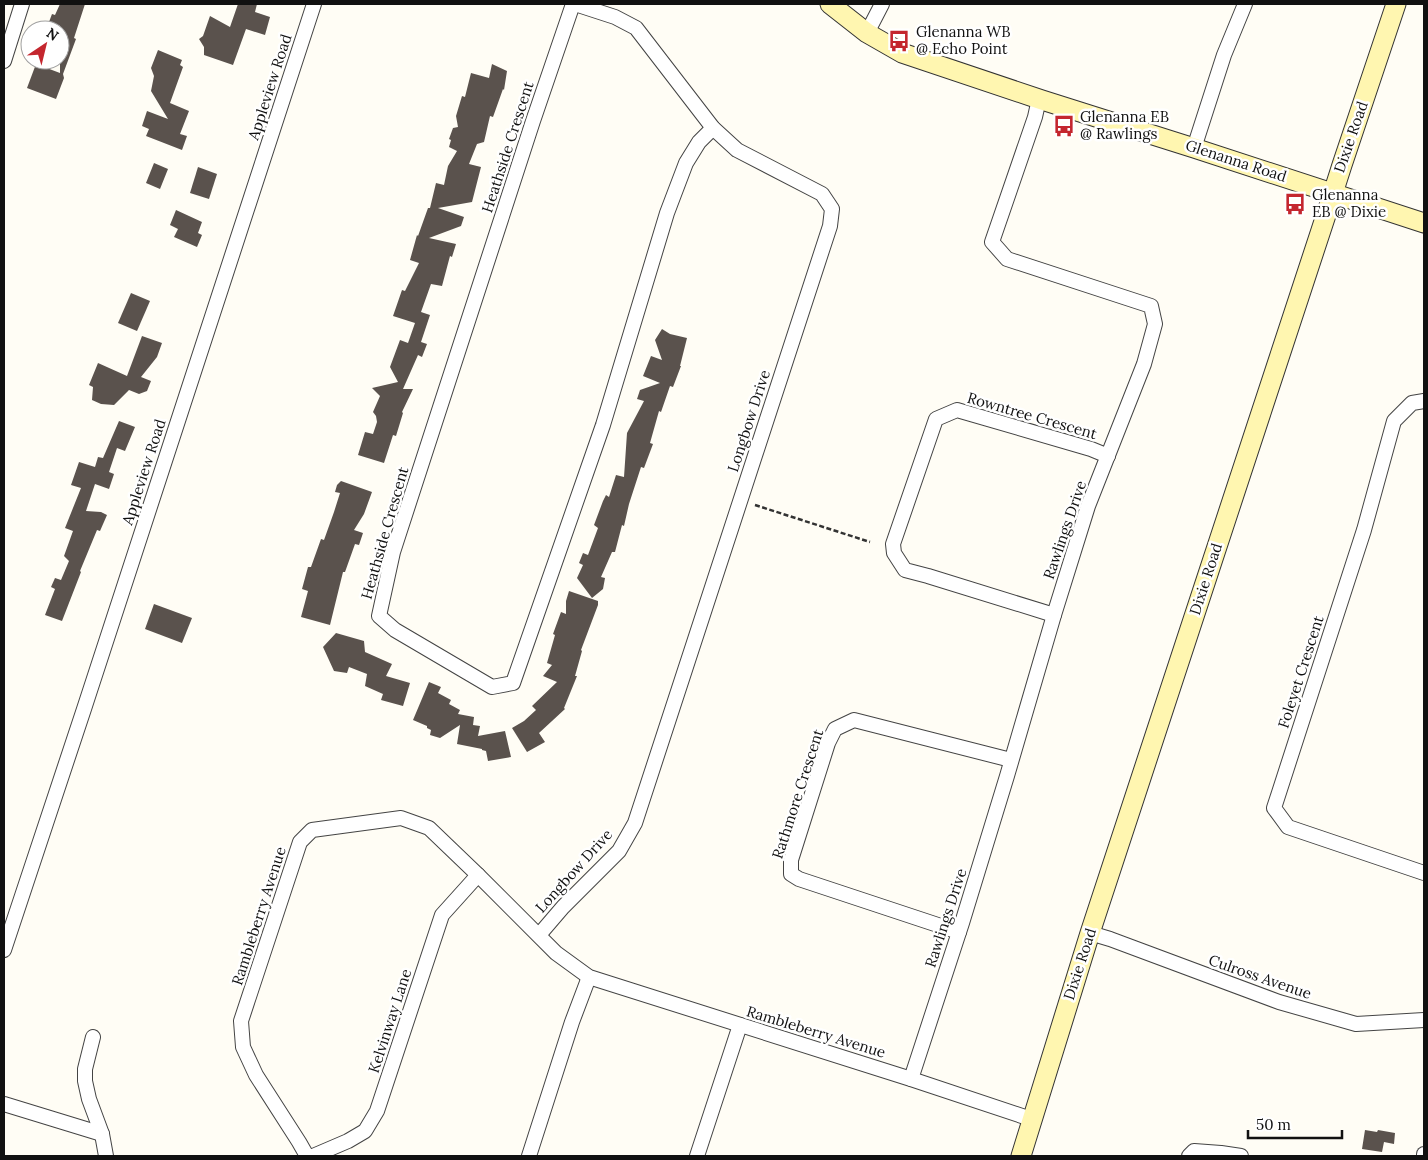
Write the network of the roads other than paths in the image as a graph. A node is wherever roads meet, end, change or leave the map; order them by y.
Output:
1 (22, 4) edge
2 (314, 4) edge
3 (574, 4) edge
4 (830, 4) edge
5 (882, 4) edge
6 (1396, 4) edge
7 (1242, 5) edge
8 (867, 33) junction
9 (4, 61) edge
10 (1039, 99) junction
11 (713, 128) junction
12 (1194, 148) junction
13 (1332, 193) junction
14 (1424, 223) edge
15 (1424, 402) edge
16 (1108, 456) junction
17 (1054, 615) junction
18 (1011, 760) junction
19 (1424, 873) edge
20 (478, 875) junction
21 (959, 932) junction
22 (1090, 934) junction
23 (538, 935) junction
24 (4, 950) edge
25 (589, 977) junction
26 (1424, 1020) edge
27 (740, 1025) junction
28 (93, 1037) dead end
29 (911, 1079) junction
30 (4, 1104) edge
31 (1031, 1119) junction
32 (102, 1134) junction
33 (1192, 1154) edge
34 (106, 1156) edge
35 (307, 1156) edge
36 (313, 1156) edge
37 (529, 1156) edge
38 (697, 1156) edge
39 (1021, 1156) edge
40 (1241, 1156) edge

1 - 9 street
2 - 24 street, Appleview Road
3 - 11 street, Longbow Drive
3 - 11 street, Heathside Crescent
4 - 8 street, Glenanna Road
5 - 8 street
6 - 13 street, Dixie Road
7 - 12 street
8 - 10 street, Glenanna Road
10 - 12 street, Glenanna Road
10 - 16 street, Rawlings Drive
11 - 23 street, Longbow Drive
12 - 13 street, Glenanna Road
13 - 14 street, Glenanna Road
13 - 22 street, Dixie Road
15 - 19 street, Foleyet Crescent
16 - 17 street, Rawlings Drive
16 - 17 street, Rowntree Crescent
17 - 18 street, Rawlings Drive
18 - 21 street, Rawlings Drive
18 - 21 street, Rathmore Crescent
20 - 23 street, Rambleberry Avenue
20 - 35 street, Rambleberry Avenue
20 - 36 street, Kelvinway Lane
21 - 29 street, Rawlings Drive
22 - 26 street, Culross Avenue
22 - 31 street, Dixie Road
23 - 25 street, Rambleberry Avenue
25 - 27 street, Rambleberry Avenue
25 - 37 street
27 - 29 street, Rambleberry Avenue
27 - 38 street
28 - 32 street
29 - 31 street, Rambleberry Avenue
30 - 32 street
31 - 39 street, Dixie Road
32 - 34 street
33 - 40 street

